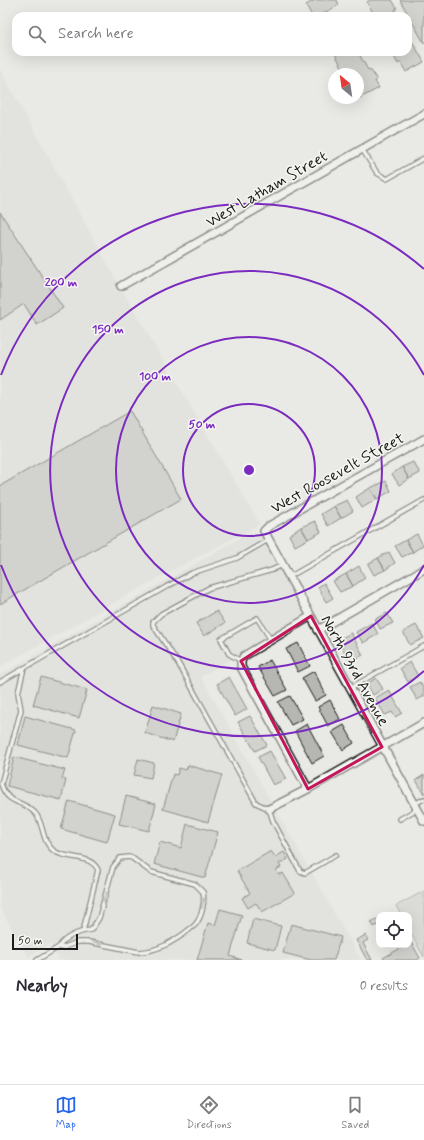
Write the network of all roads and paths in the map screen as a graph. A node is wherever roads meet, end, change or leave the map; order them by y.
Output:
1 (424, 114) edge
2 (362, 149) junction
3 (424, 158) edge
4 (121, 286) dead end
5 (424, 439) edge
6 (424, 500) edge
7 (264, 531) joint
8 (268, 540) junction
9 (282, 565) junction
10 (424, 569) edge
11 (289, 577) junction
12 (311, 616) junction
13 (318, 630) junction
14 (270, 640) junction
15 (424, 646) edge
16 (241, 661) junction
17 (24, 668) junction
18 (0, 682) edge
19 (350, 688) junction
20 (424, 723) edge
21 (382, 747) junction
22 (308, 789) junction
23 (424, 799) edge
24 (416, 807) junction
25 (269, 809) junction
26 (400, 819) dead end
27 (424, 822) edge
28 (336, 855) dead end
29 (83, 931) junction
30 (59, 947) junction
31 (37, 960) edge

1 - 2 street, West Latham Street
2 - 3 lane
2 - 4 street, West Latham Street
5 - 7 street, West Roosevelt Street
6 - 11 lane
7 - 8 street, North 93rd Avenue
8 - 9 street, North 93rd Avenue
8 - 17 lane
9 - 11 street, North 93rd Avenue
9 - 25 lane
10 - 13 street
11 - 12 street, North 93rd Avenue
12 - 13 street, North 93rd Avenue
12 - 14 street
13 - 19 street, North 93rd Avenue
14 - 16 street
14 - 16 lane
15 - 19 lane
16 - 22 street
17 - 18 lane
17 - 29 lane
19 - 21 street, North 93rd Avenue
20 - 21 street
21 - 22 street
21 - 24 street, North 93rd Avenue
22 - 25 street
23 - 24 lane
24 - 26 lane
24 - 27 street, North 93rd Avenue
25 - 28 lane
29 - 30 lane
30 -> 29 lane
30 - 31 lane

